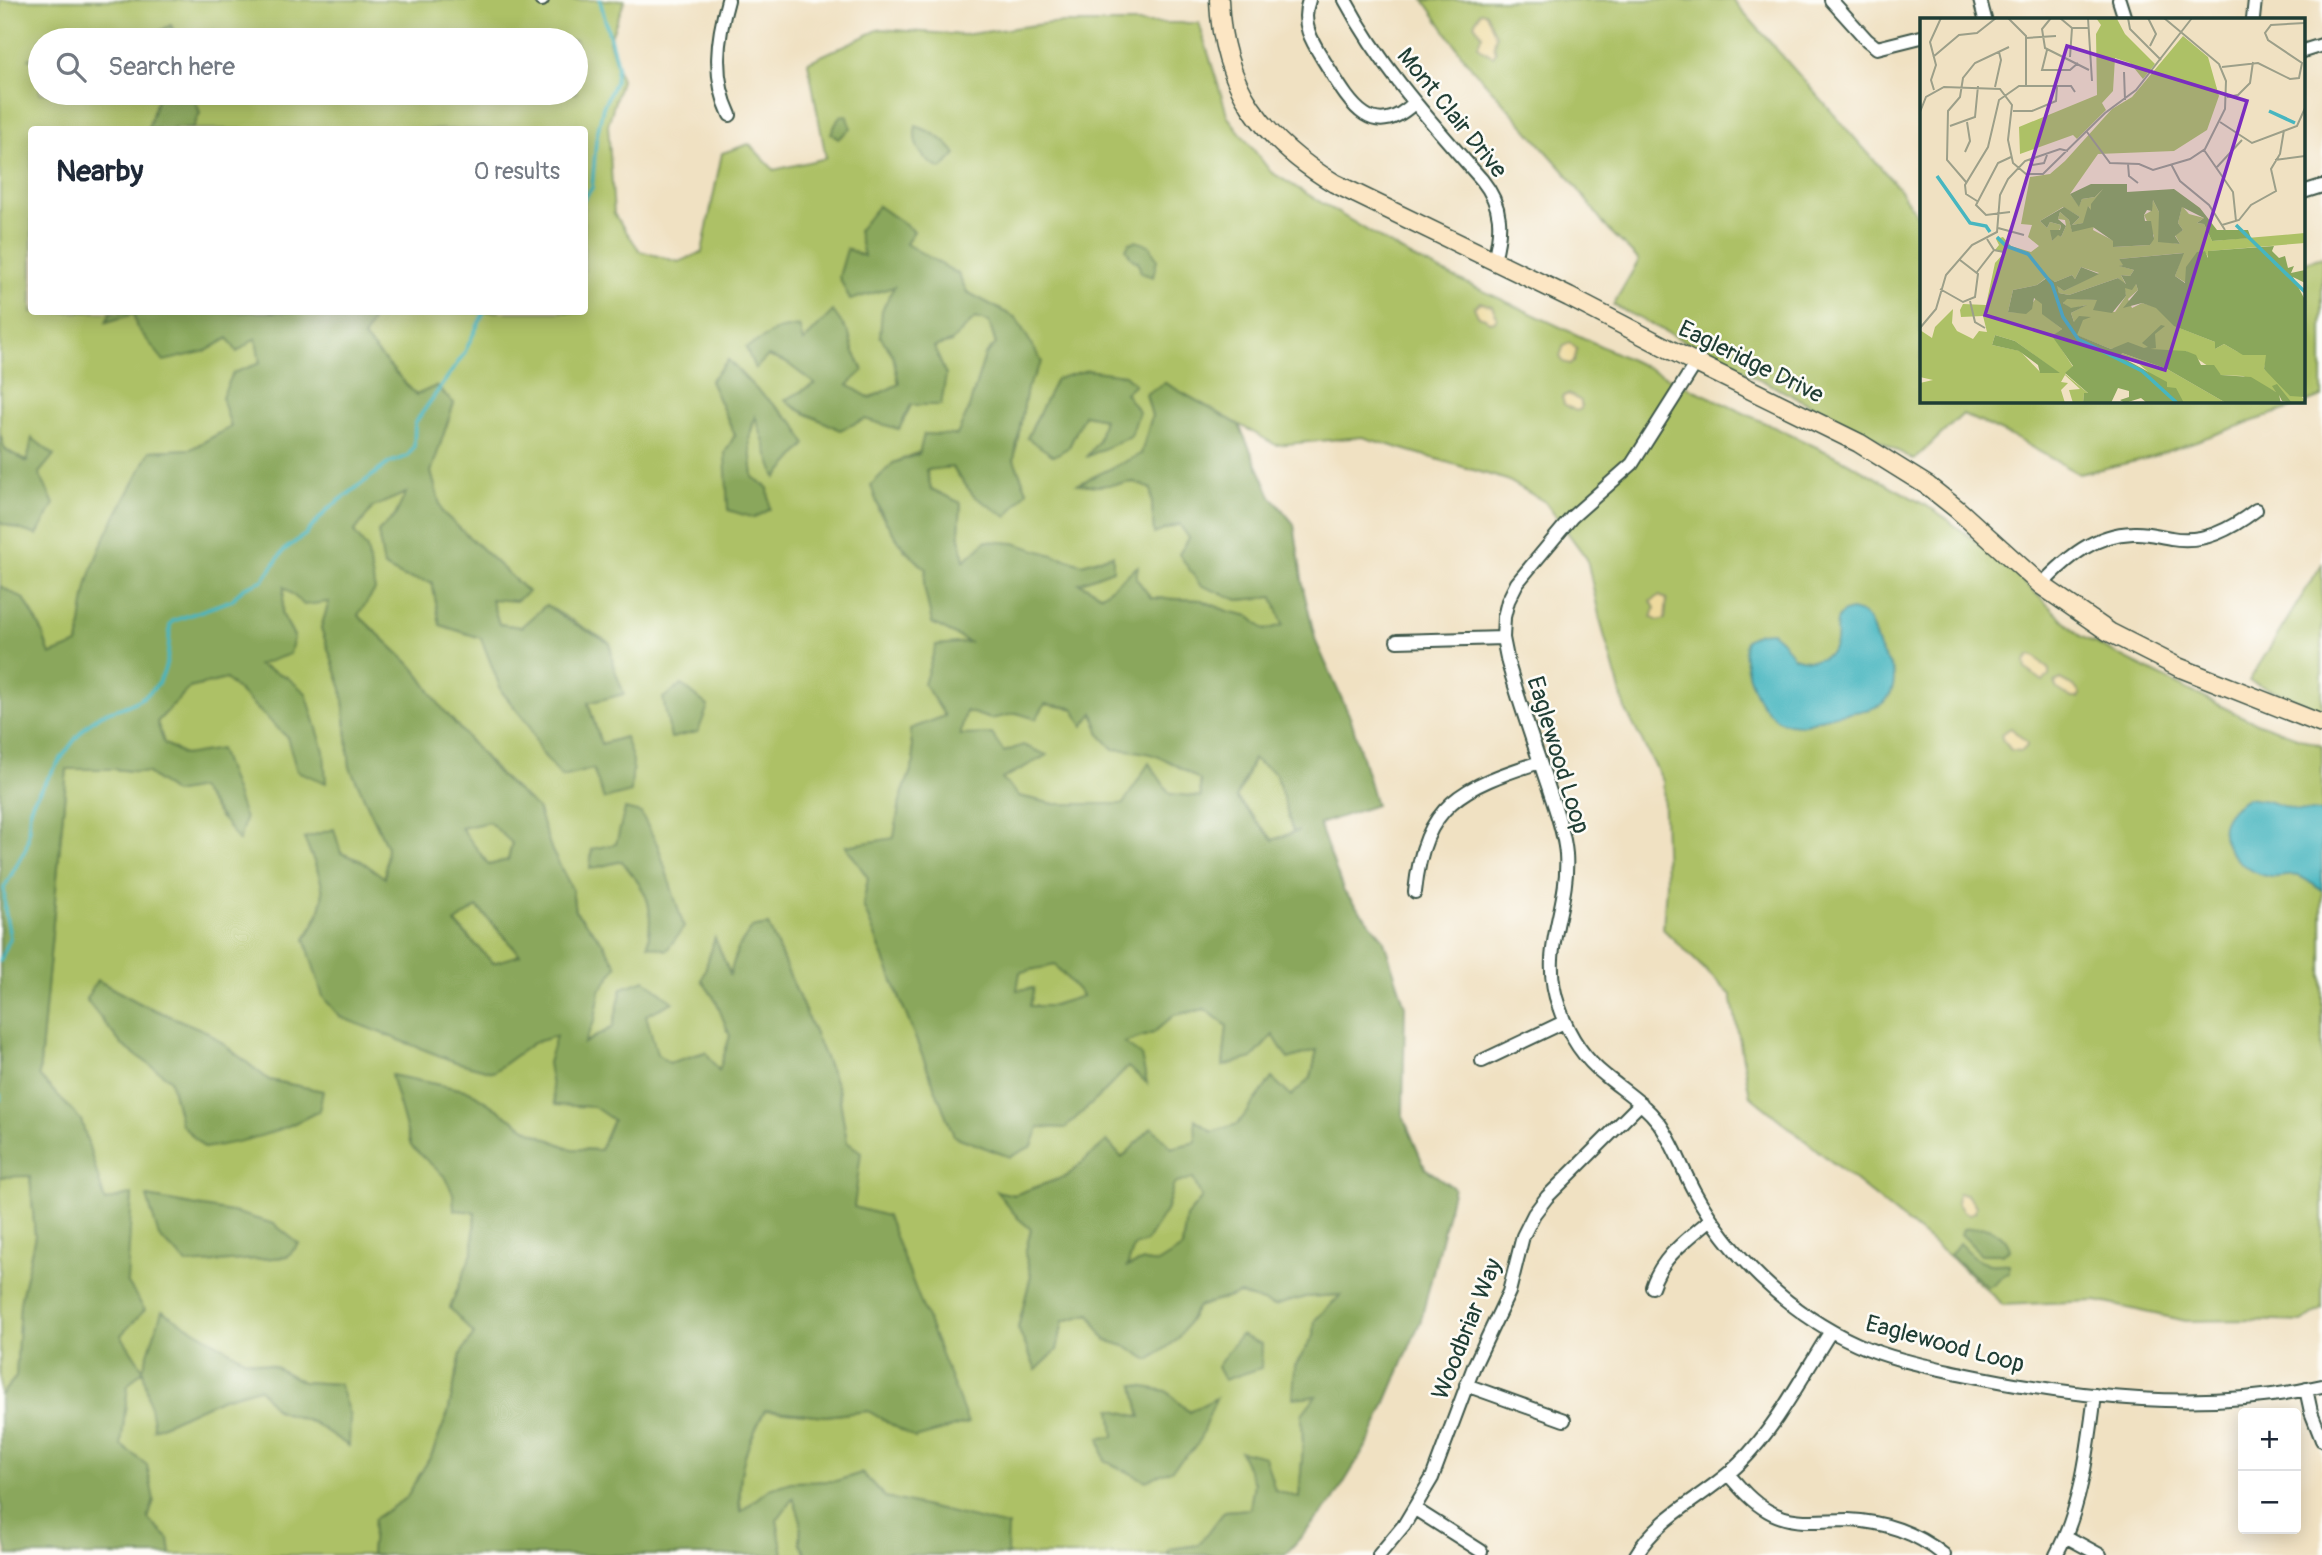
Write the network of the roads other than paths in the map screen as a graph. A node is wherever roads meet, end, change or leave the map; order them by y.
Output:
1 (728, 0) edge
2 (1219, 0) edge
3 (1309, 0) edge
4 (1345, 0) edge
5 (1831, 0) edge
6 (1980, 0) edge
7 (2119, 0) edge
8 (2255, 0) edge
9 (1984, 18) edge
10 (2125, 18) edge
11 (2253, 18) edge
12 (1920, 37) edge
13 (2322, 45) edge
14 (2304, 51) edge
15 (1414, 103) junction
16 (730, 115) dead end
17 (2322, 186) edge
18 (2304, 192) edge
19 (1494, 260) junction
20 (1696, 363) junction
21 (2256, 510) dead end
22 (2041, 585) junction
23 (1503, 638) junction
24 (1397, 641) dead end
25 (2322, 724) edge
26 (1540, 762) junction
27 (1416, 892) dead end
28 (1564, 1022) junction
29 (1482, 1061) dead end
30 (1641, 1103) junction
31 (1711, 1219) junction
32 (1653, 1287) dead end
33 (1831, 1331) junction
34 (1466, 1385) junction
35 (2322, 1386) edge
36 (2306, 1390) junction
37 (2095, 1395) junction
38 (1564, 1420) dead end
39 (2322, 1440) edge
40 (1728, 1474) junction
41 (1415, 1508) junction
42 (2065, 1536) junction
43 (1481, 1551) dead end
44 (1379, 1555) edge
45 (1636, 1555) edge
46 (1944, 1555) edge
47 (2056, 1555) edge
48 (2100, 1555) edge

1 - 16 street
2 - 19 main road, Eagleridge Drive
3 - 15 street
4 - 15 street, Mont Clair Drive
5 - 12 street
6 - 9 street
7 - 10 street
8 - 11 street
13 - 14 street
15 - 19 street, Mont Clair Drive
17 - 18 street
19 - 20 main road, Eagleridge Drive
20 - 22 main road, Eagleridge Drive
20 - 23 street, Eaglewood Loop
21 - 22 street
22 - 25 main road, Eagleridge Drive
23 - 24 street
23 - 26 street, Eaglewood Loop
26 - 27 street
26 - 28 street, Eaglewood Loop
28 - 29 street
28 - 30 street, Eaglewood Loop
30 - 31 street, Eaglewood Loop
30 - 34 street, Woodbriar Way
31 - 32 street
31 - 33 street, Eaglewood Loop
33 - 37 street, Eaglewood Loop
33 - 40 street
34 - 38 street
34 - 41 street, Woodbriar Way
35 - 36 street, Eaglewood Loop
36 - 37 street, Eaglewood Loop
36 - 39 street
37 - 42 street
40 - 45 street
40 - 46 street
41 - 43 street
41 - 44 street, Woodbriar Way
42 - 47 street
42 - 48 street

